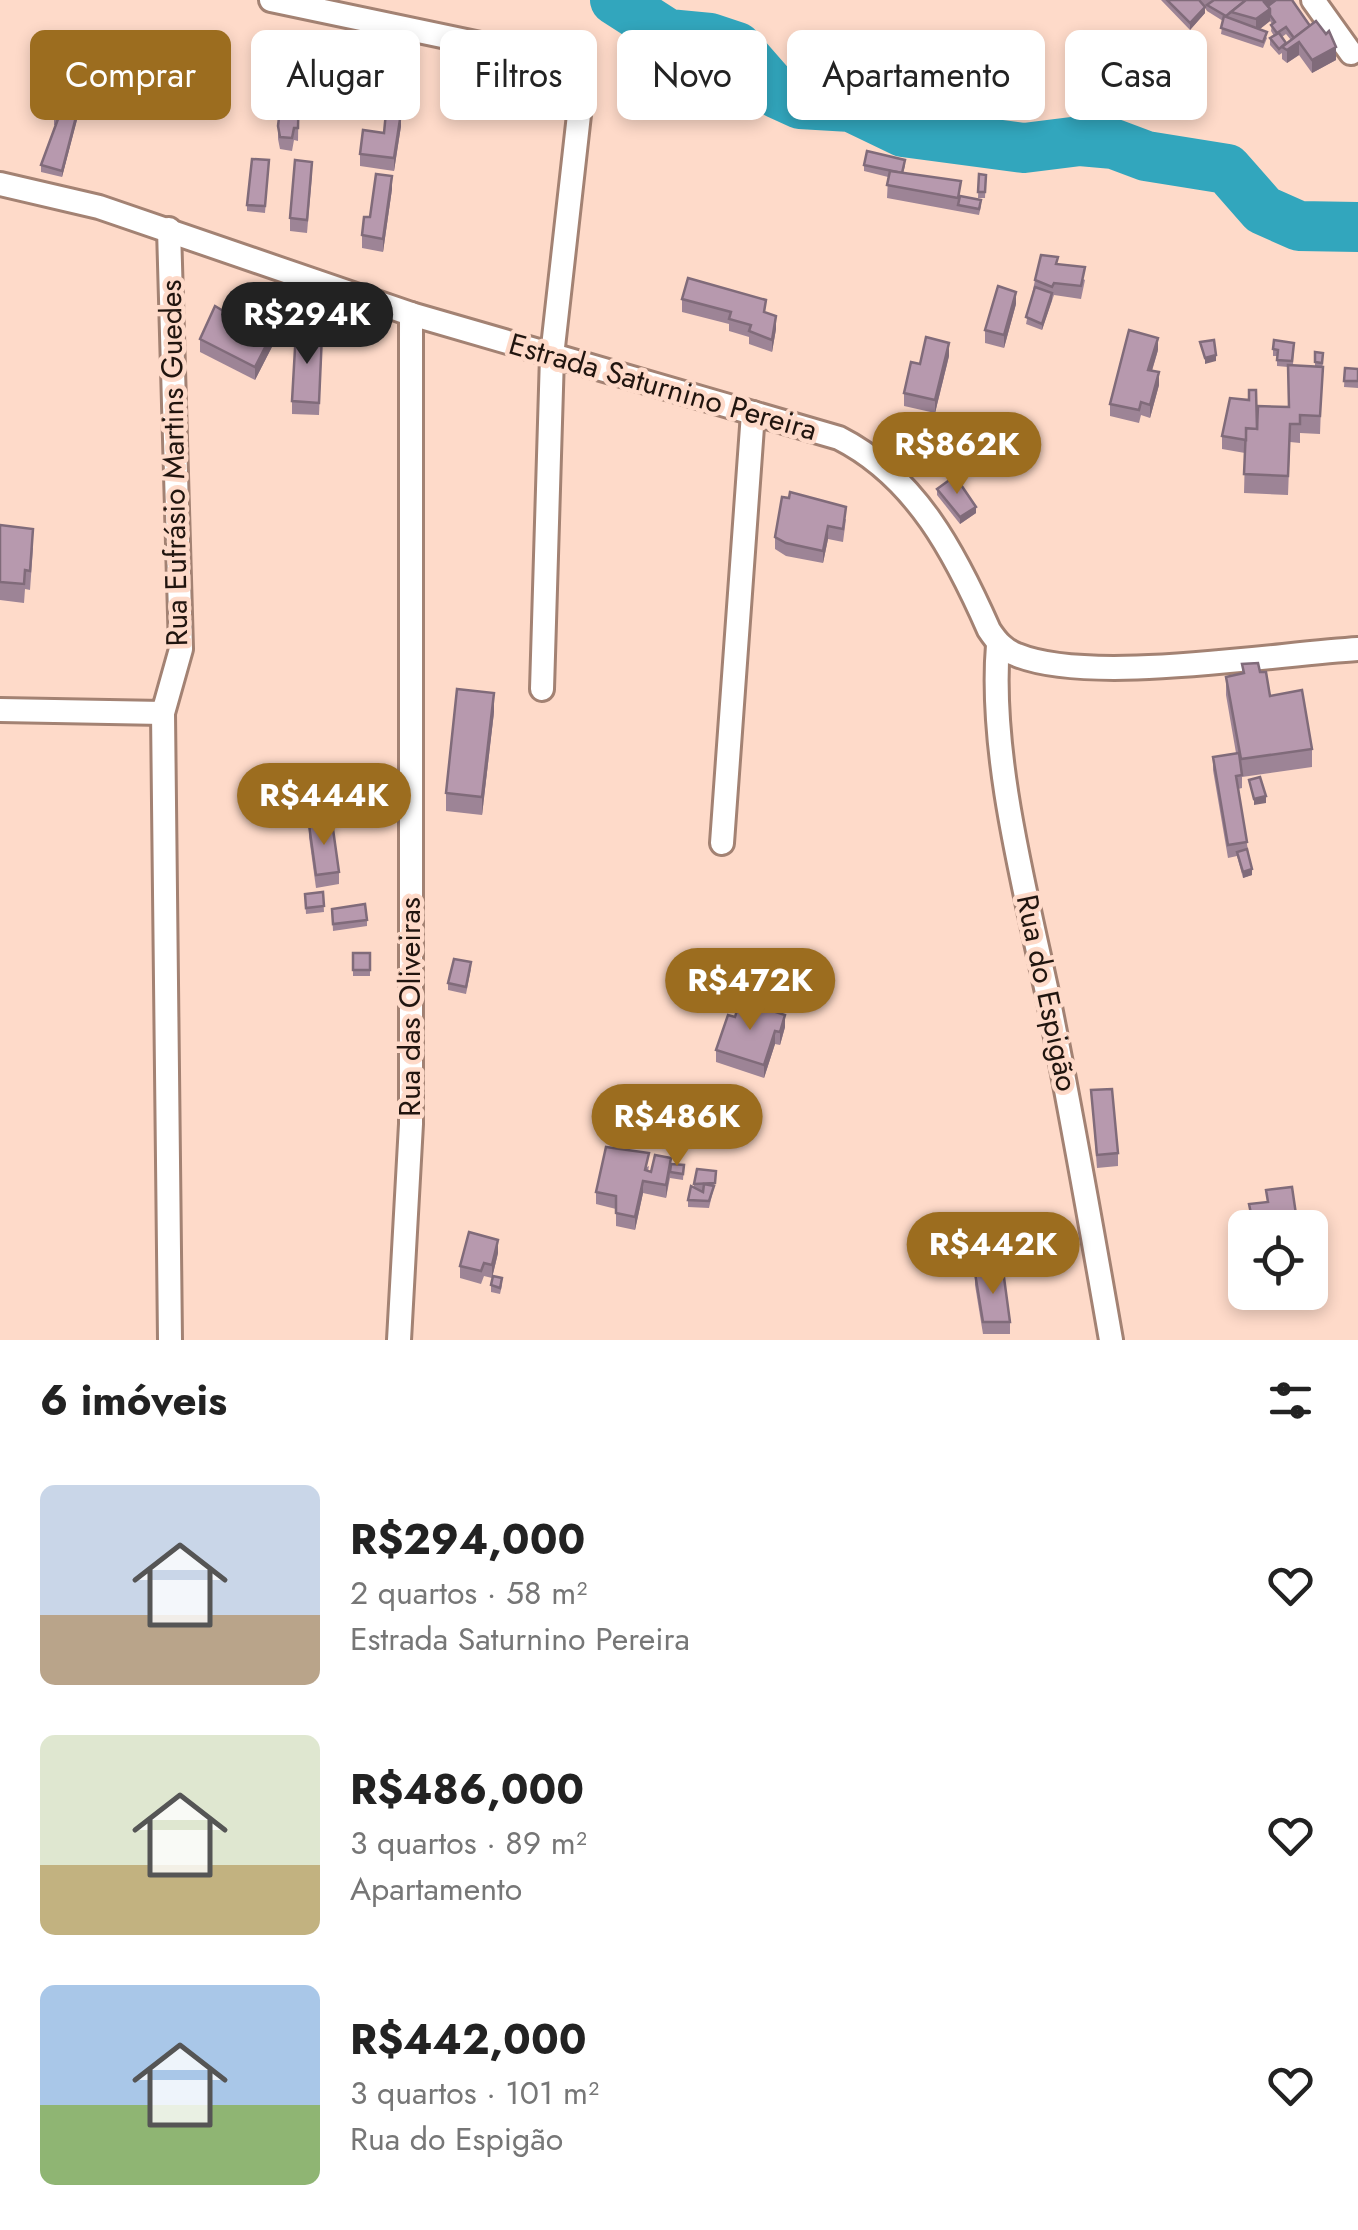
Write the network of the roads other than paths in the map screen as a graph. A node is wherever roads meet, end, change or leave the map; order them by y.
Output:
1 (270, 0) edge
2 (1313, 0) edge
3 (1351, 53) dead end
4 (0, 184) edge
5 (169, 229) junction
6 (411, 314) junction
7 (552, 356) junction
8 (753, 413) junction
9 (998, 644) junction
10 (1358, 649) edge
11 (542, 688) dead end
12 (0, 710) edge
13 (163, 712) junction
14 (722, 843) dead end
15 (170, 1340) edge
16 (399, 1340) edge
17 (1111, 1340) edge

1 - 7 street
2 - 3 street
4 - 5 street, Estrada Saturnino Pereira
5 - 6 street, Estrada Saturnino Pereira
5 - 13 street, Rua Eufrásio Martins Guedes
6 - 7 street, Estrada Saturnino Pereira
6 - 16 street, Rua das Oliveiras
7 - 8 street, Estrada Saturnino Pereira
7 - 11 street
8 - 9 street, Estrada Saturnino Pereira
8 - 14 street
9 - 10 street
9 - 17 street, Rua do Espigão
12 - 13 street
13 - 15 street

